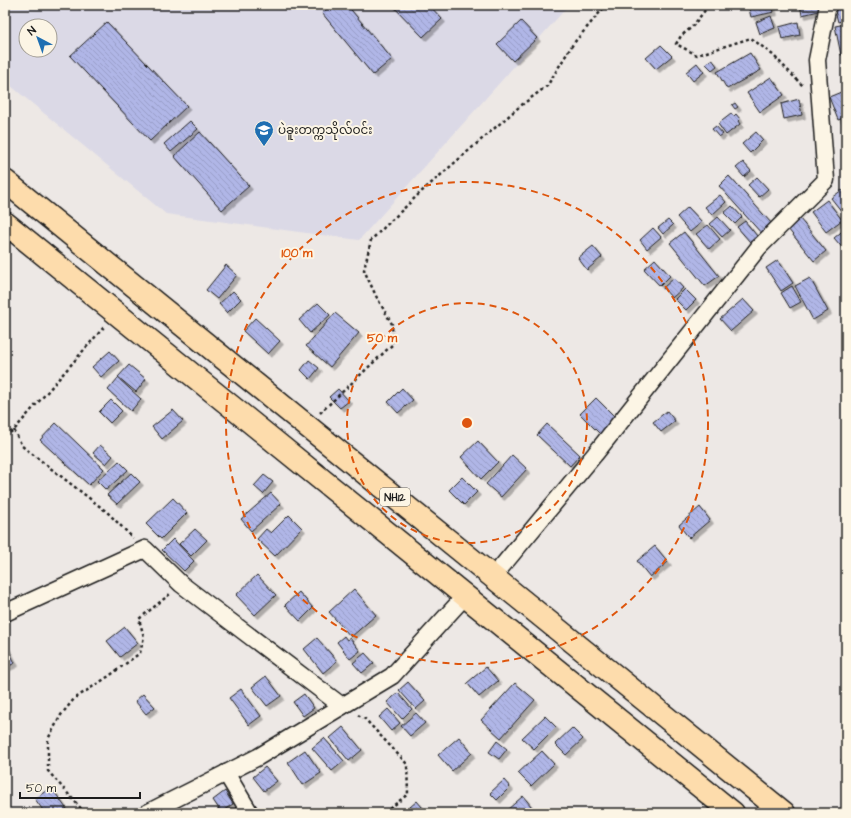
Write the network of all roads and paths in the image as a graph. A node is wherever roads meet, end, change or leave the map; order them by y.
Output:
1 (606, 5) edge
2 (704, 5) edge
3 (828, 5) edge
4 (820, 104) junction
5 (5, 181) edge
6 (5, 223) edge
7 (116, 313) junction
8 (308, 426) junction
9 (14, 430) junction
10 (5, 436) edge
11 (145, 549) junction
12 (493, 577) junction
13 (181, 584) junction
14 (465, 596) junction
15 (5, 613) edge
16 (342, 706) junction
17 (226, 773) junction
18 (85, 813) edge
19 (147, 813) edge
20 (250, 813) edge
21 (368, 813) edge
22 (733, 813) edge
23 (784, 813) edge

1 - 8 path
2 - 4 path
3 - 4 street
4 - 12 street
5 - 8 highway, NH12
6 - 7 highway, NH12
7 - 9 path
7 - 14 highway, NH12
8 - 12 highway, NH12
9 - 10 path
9 - 11 path
11 - 13 street
11 - 15 street
12 - 23 highway, NH12
13 - 16 street
13 - 18 path
14 - 16 street
14 - 22 highway, NH12
16 - 17 street
16 - 21 path
17 - 19 street
17 - 20 street

